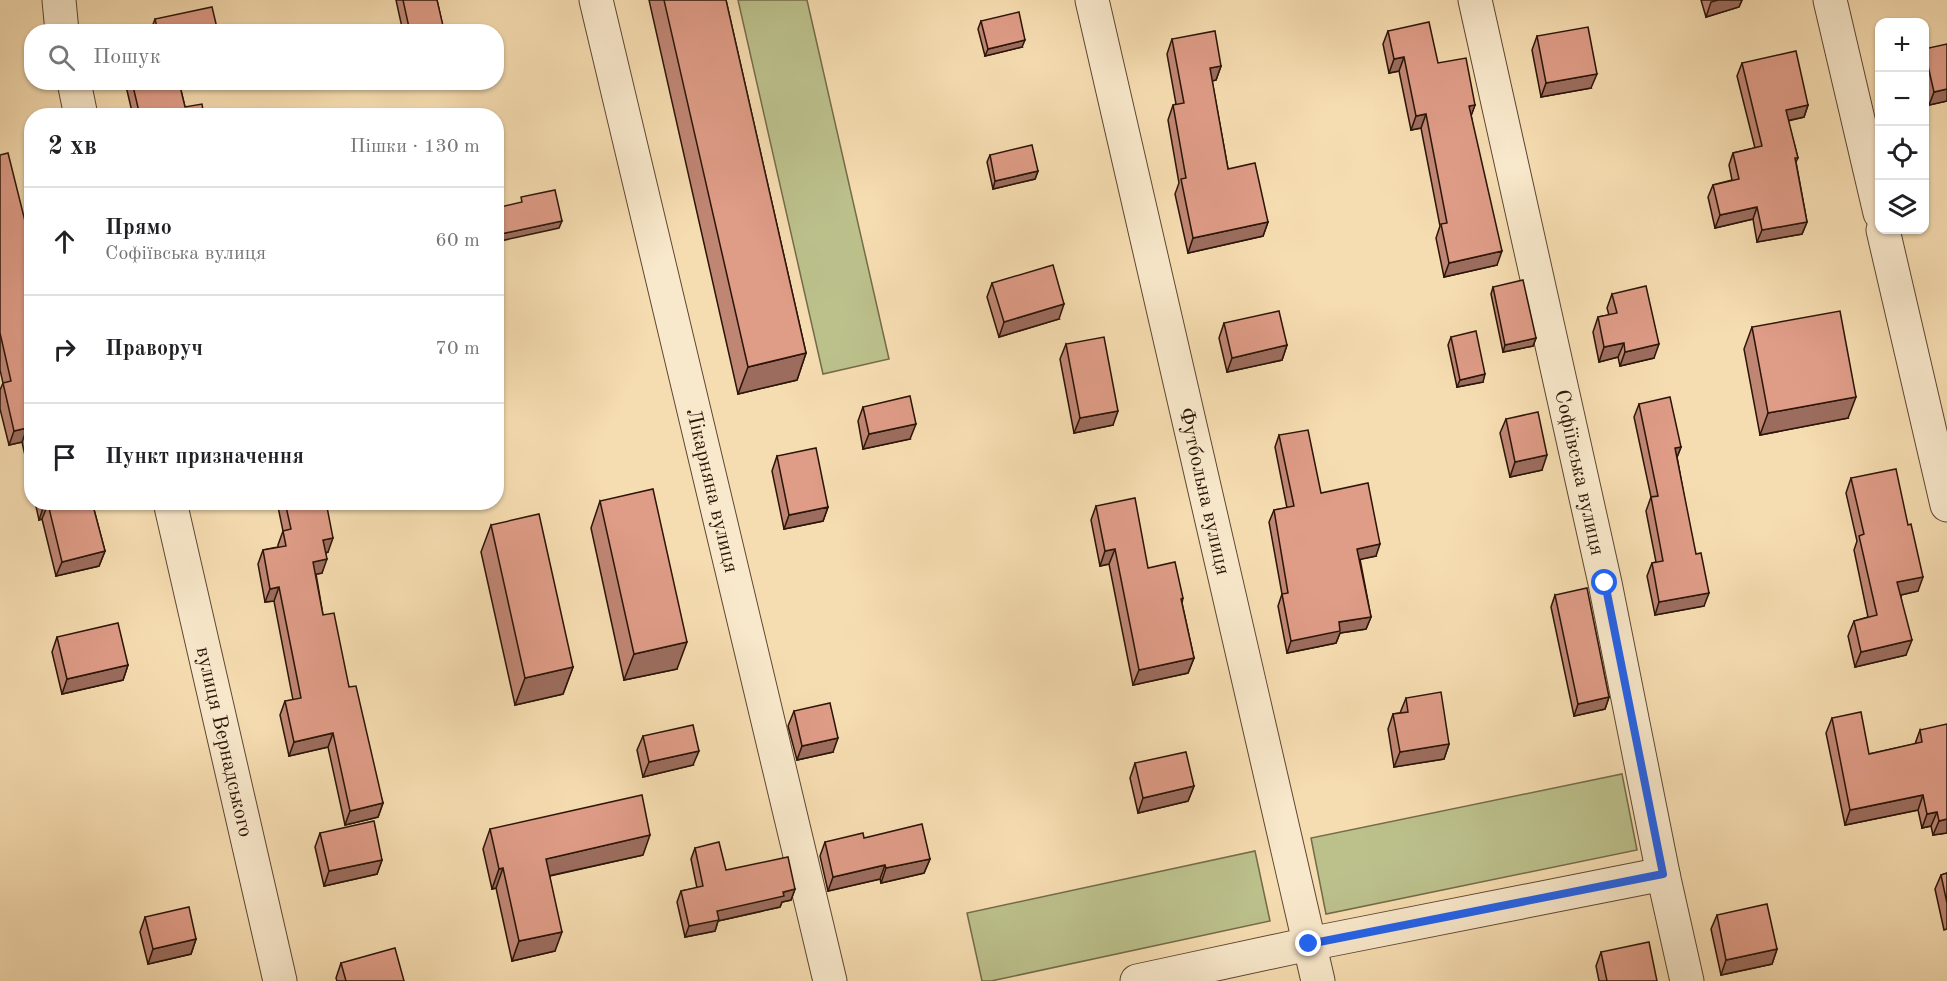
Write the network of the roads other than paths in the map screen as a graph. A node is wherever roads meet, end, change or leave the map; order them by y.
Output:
1 (59, 0) edge
2 (596, 0) edge
3 (1092, 0) edge
4 (1475, 0) edge
5 (1830, 0) edge
6 (61, 24) edge
7 (76, 90) edge
8 (79, 108) edge
9 (1875, 192) edge
10 (1884, 234) edge
11 (1947, 505) edge
12 (172, 510) edge
13 (1663, 874) junction
14 (1309, 944) junction
15 (280, 981) edge
16 (830, 981) edge
17 (1137, 981) edge
18 (1318, 981) edge
19 (1687, 981) edge

1 - 6 street
2 - 16 street, Лікарняна вулиця
3 - 14 street, Футбольна вулиця
4 - 13 street, Софіївська вулиця
5 - 9 street
7 - 8 street
10 - 11 street
12 - 15 street, вулиця Вернадського
13 - 14 street
13 - 19 street, Софіївська вулиця
14 - 17 street
14 - 18 street, Футбольна вулиця

